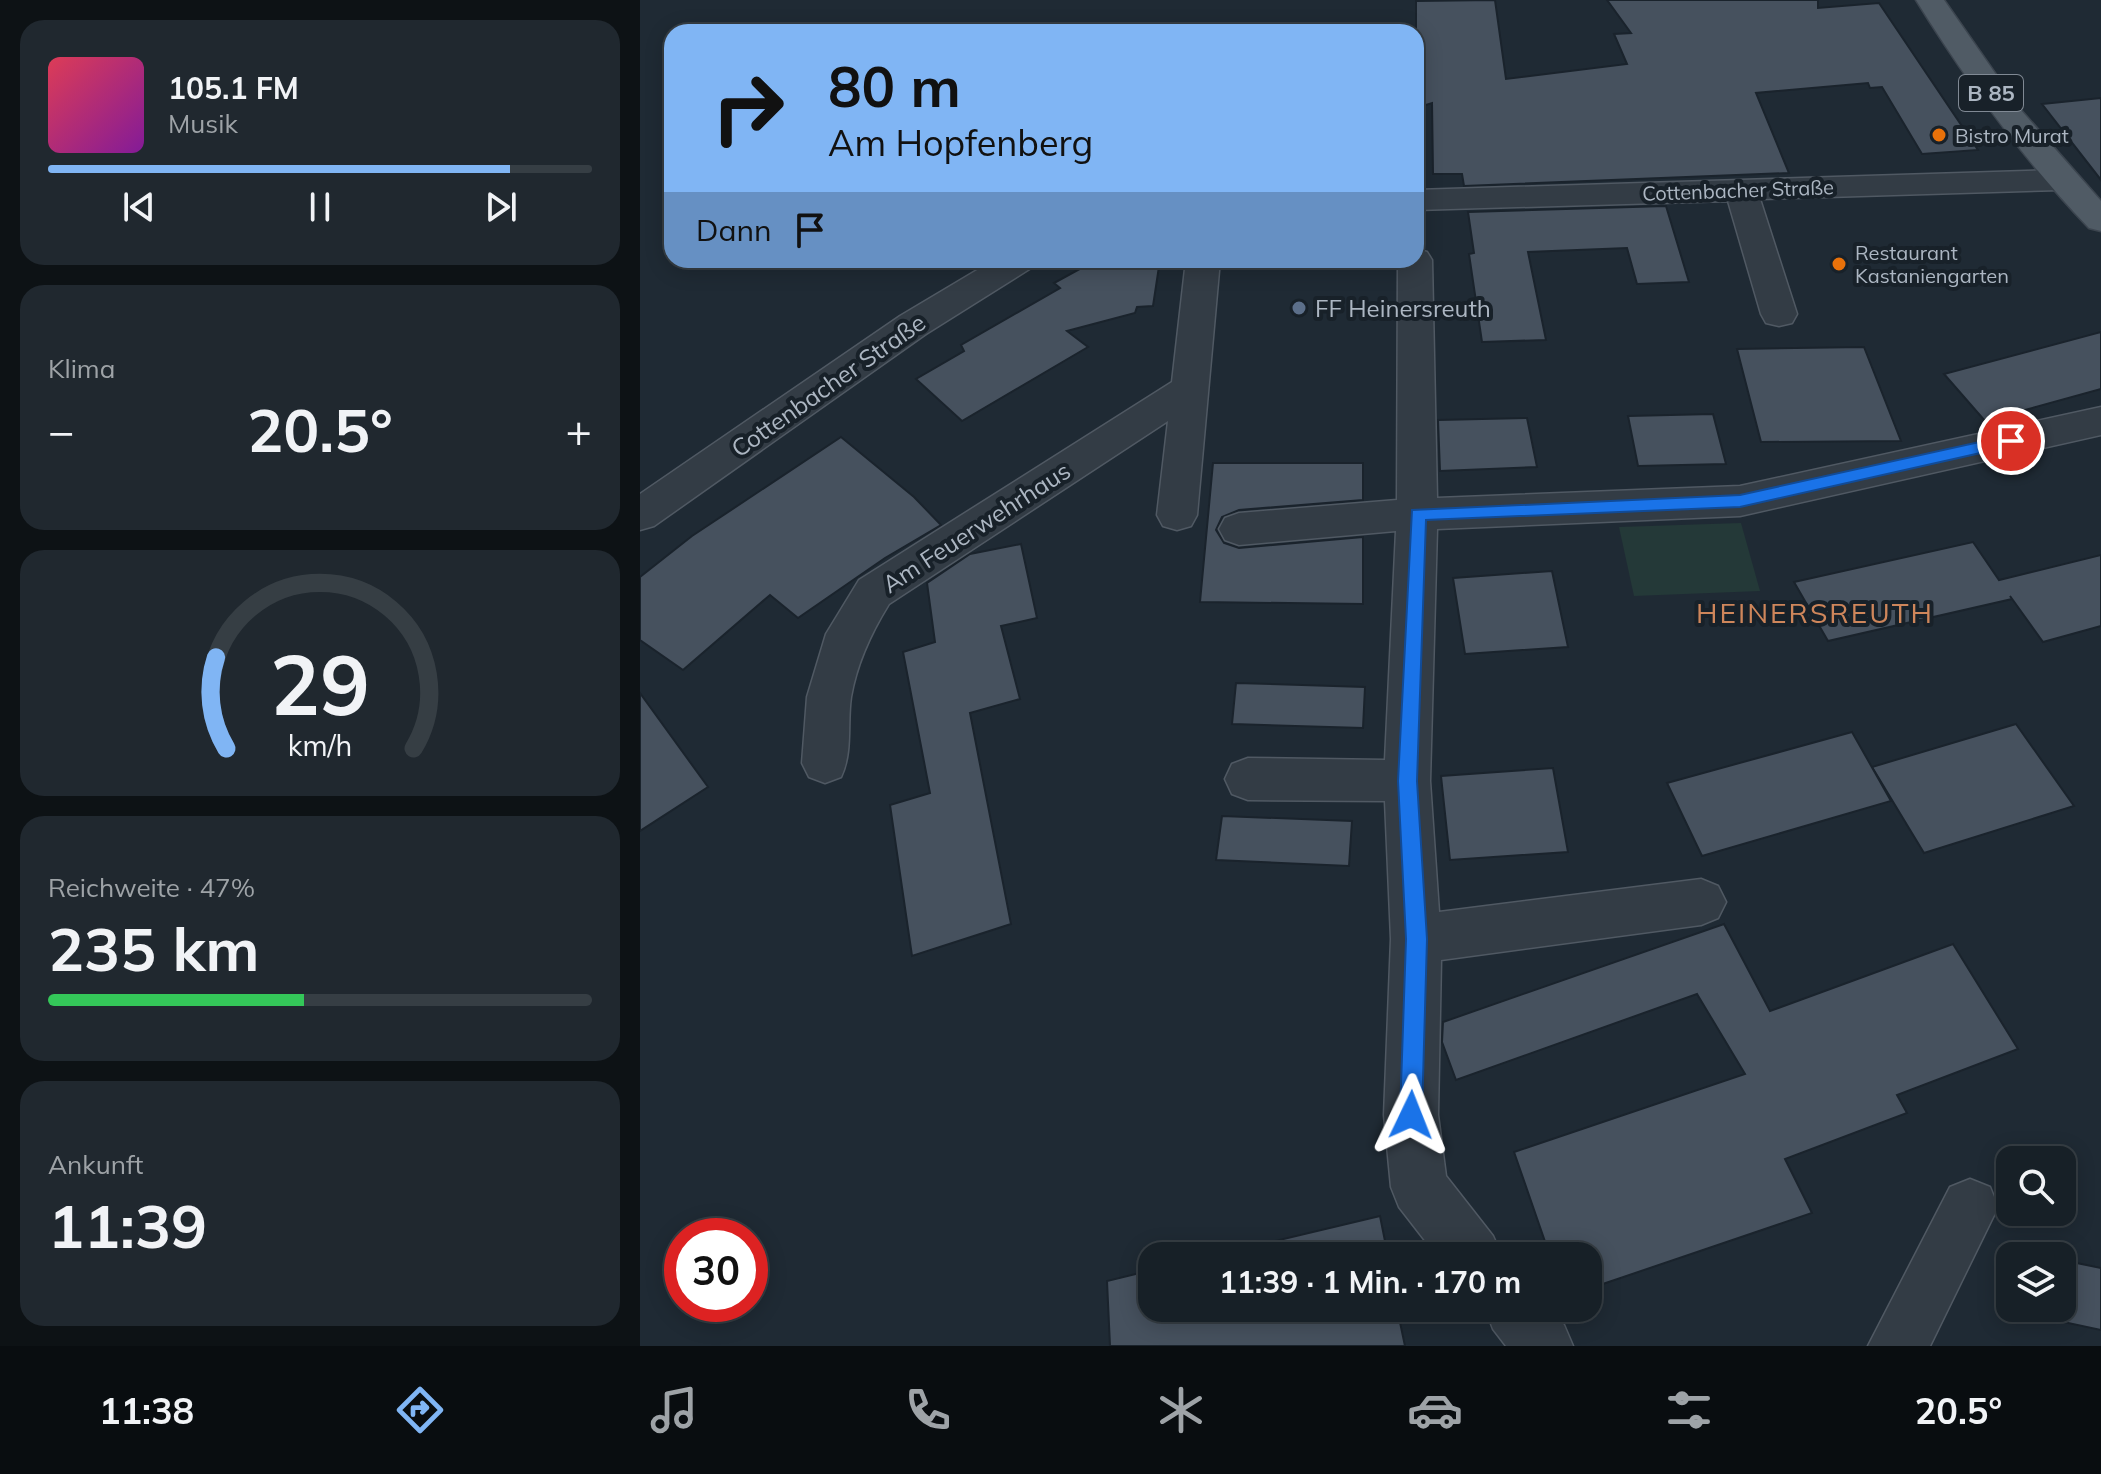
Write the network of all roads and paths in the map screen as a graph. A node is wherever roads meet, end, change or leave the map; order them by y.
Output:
1 (1930, 0) edge
2 (2060, 180) junction
3 (1741, 190) junction
4 (1424, 200) edge
5 (2101, 220) edge
6 (1006, 268) edge
7 (1202, 268) edge
8 (1415, 268) edge
9 (1779, 314) dead end
10 (1189, 389) junction
11 (2101, 421) edge
12 (1417, 514) junction
13 (640, 515) edge
14 (1177, 515) dead end
15 (1239, 529) dead end
16 (825, 763) dead end
17 (1248, 779) dead end
18 (1407, 781) junction
19 (1701, 902) dead end
20 (1416, 939) junction
21 (1970, 1207) dead end
22 (1462, 1242) edge
23 (1525, 1322) edge
24 (1543, 1346) edge
25 (1898, 1346) edge

1 - 2 main road, B 85
2 - 3 street, Cottenbacher Straße
2 - 5 main road, B 85
3 - 4 street, Cottenbacher Straße
3 - 9 street
6 - 13 street, Cottenbacher Straße
7 - 10 street
8 - 12 street
10 - 14 street
10 - 16 street, Am Feuerwehrhaus
11 - 12 street
12 - 15 street
12 - 18 street
17 - 18 street
18 - 20 street
19 - 20 street
20 - 22 street
21 - 25 street
23 - 24 street

